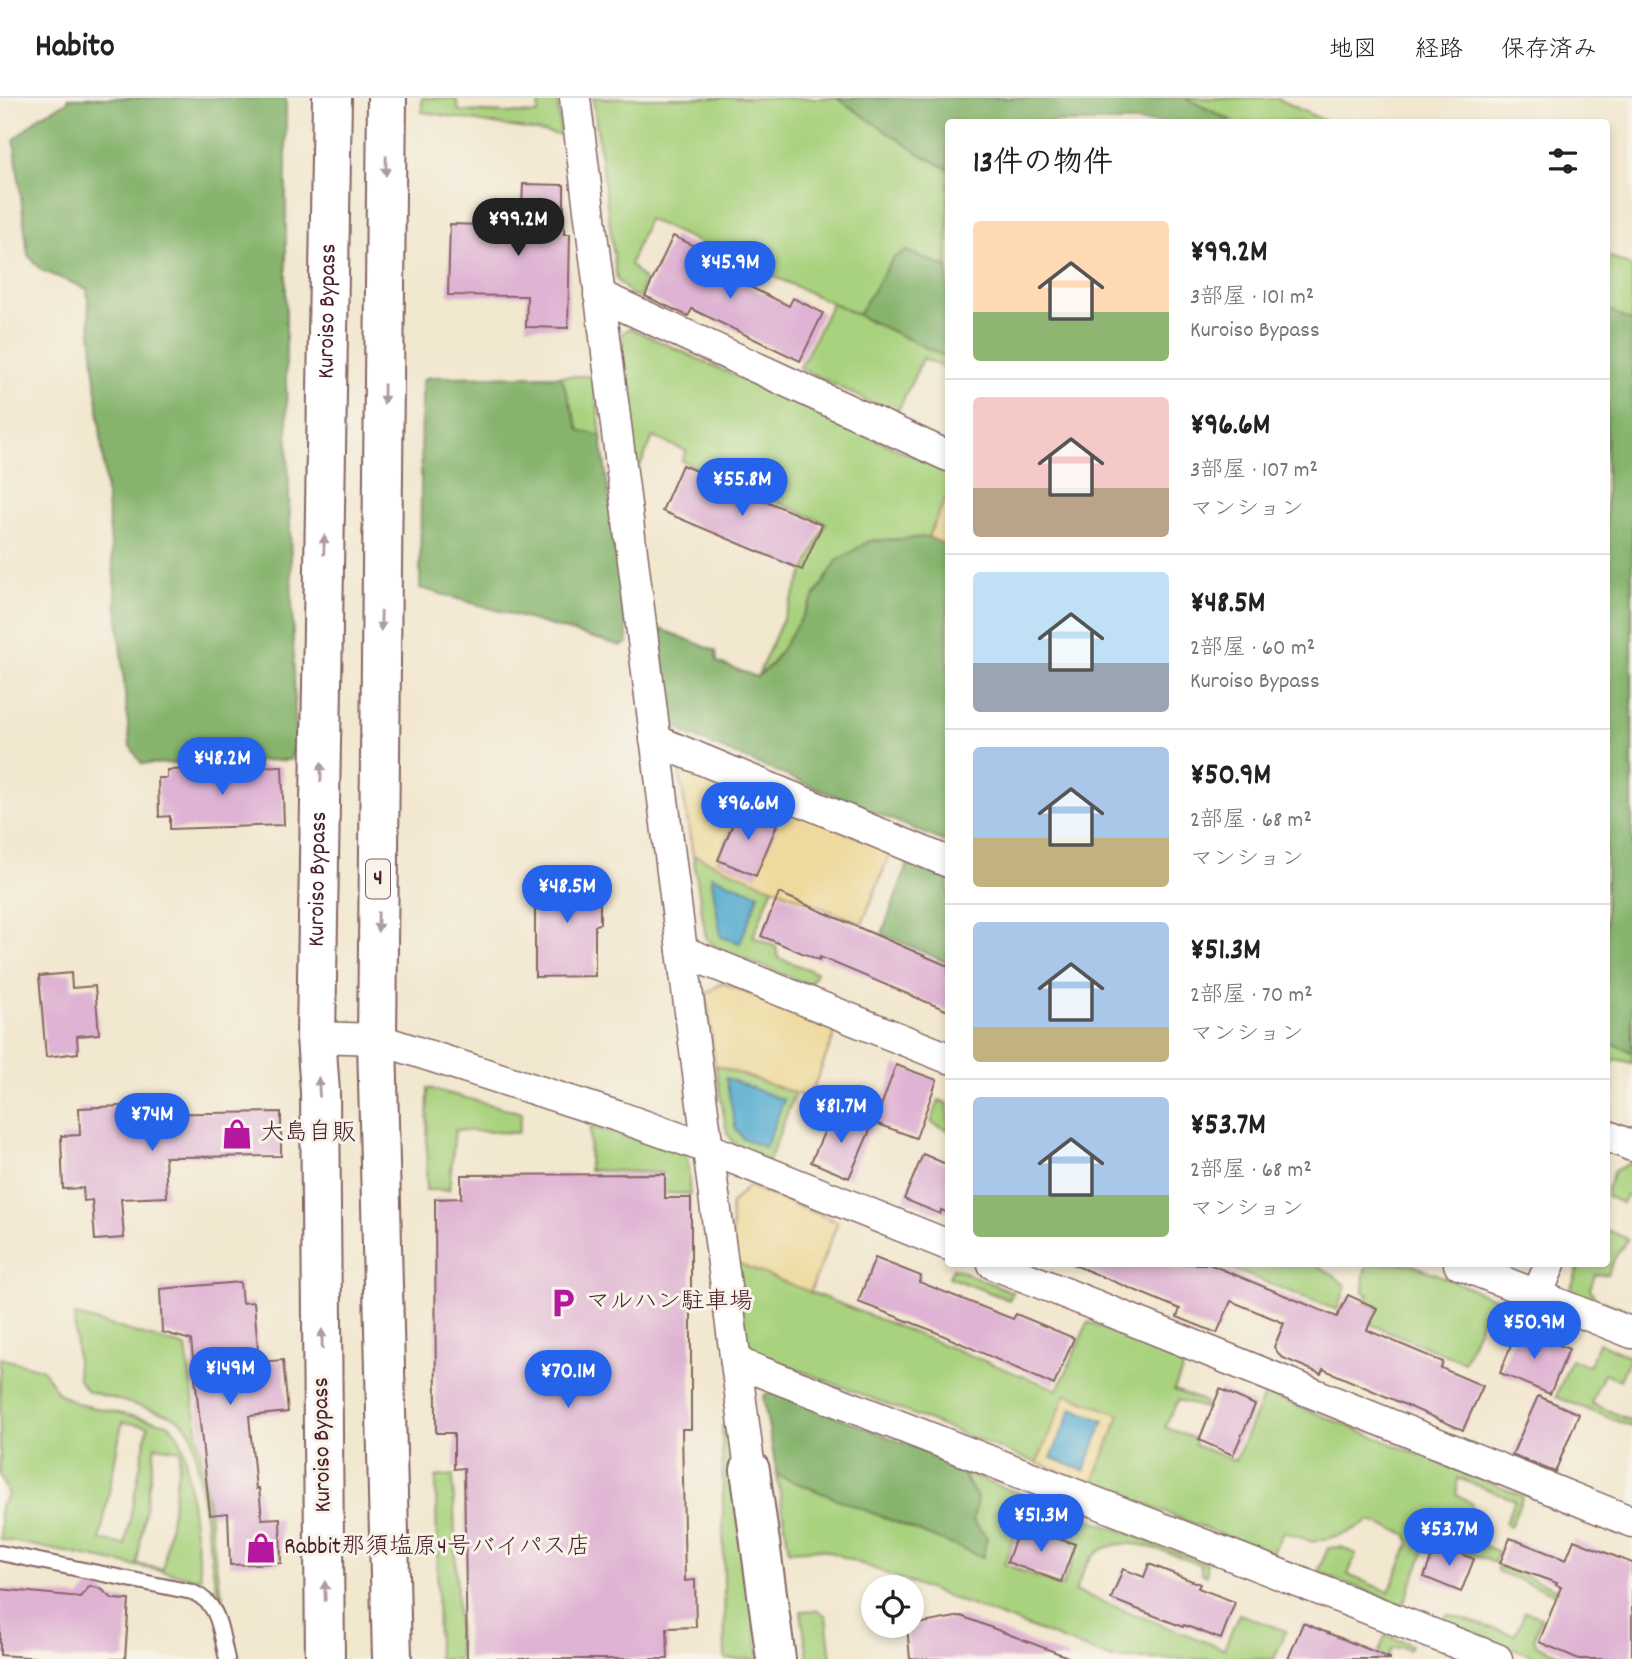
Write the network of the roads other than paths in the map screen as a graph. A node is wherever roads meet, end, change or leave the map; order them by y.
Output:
1 (332, 98) edge
2 (387, 98) edge
3 (575, 98) edge
4 (599, 295) junction
5 (945, 455) edge
6 (655, 740) junction
7 (945, 861) edge
8 (682, 951) junction
9 (316, 1037) junction
10 (377, 1039) junction
11 (945, 1057) edge
12 (1610, 1137) edge
13 (1632, 1146) edge
14 (707, 1148) junction
15 (945, 1244) edge
16 (1000, 1267) edge
17 (1467, 1267) edge
18 (1549, 1267) edge
19 (1537, 1295) junction
20 (1632, 1333) edge
21 (736, 1362) junction
22 (750, 1470) joint
23 (1632, 1522) edge
24 (0, 1553) edge
25 (227, 1659) edge
26 (325, 1659) edge
27 (392, 1659) edge
28 (776, 1659) edge
29 (1497, 1659) edge

9 -> 1 main road, Kuroiso Bypass
2 -> 10 main road, 4
3 - 4 street
4 - 5 street
4 - 6 street
6 - 7 street
6 - 8 street
8 - 11 street
8 - 14 street
9 - 10 street
26 -> 9 main road, Kuroiso Bypass
10 - 14 street
10 - 27 main road, 4
12 - 13 street
14 - 15 street
14 - 21 street
16 - 23 street
17 - 19 street
18 - 19 street
19 - 20 street
21 - 22 street
21 - 29 street
22 - 28 main road
24 - 25 lane

